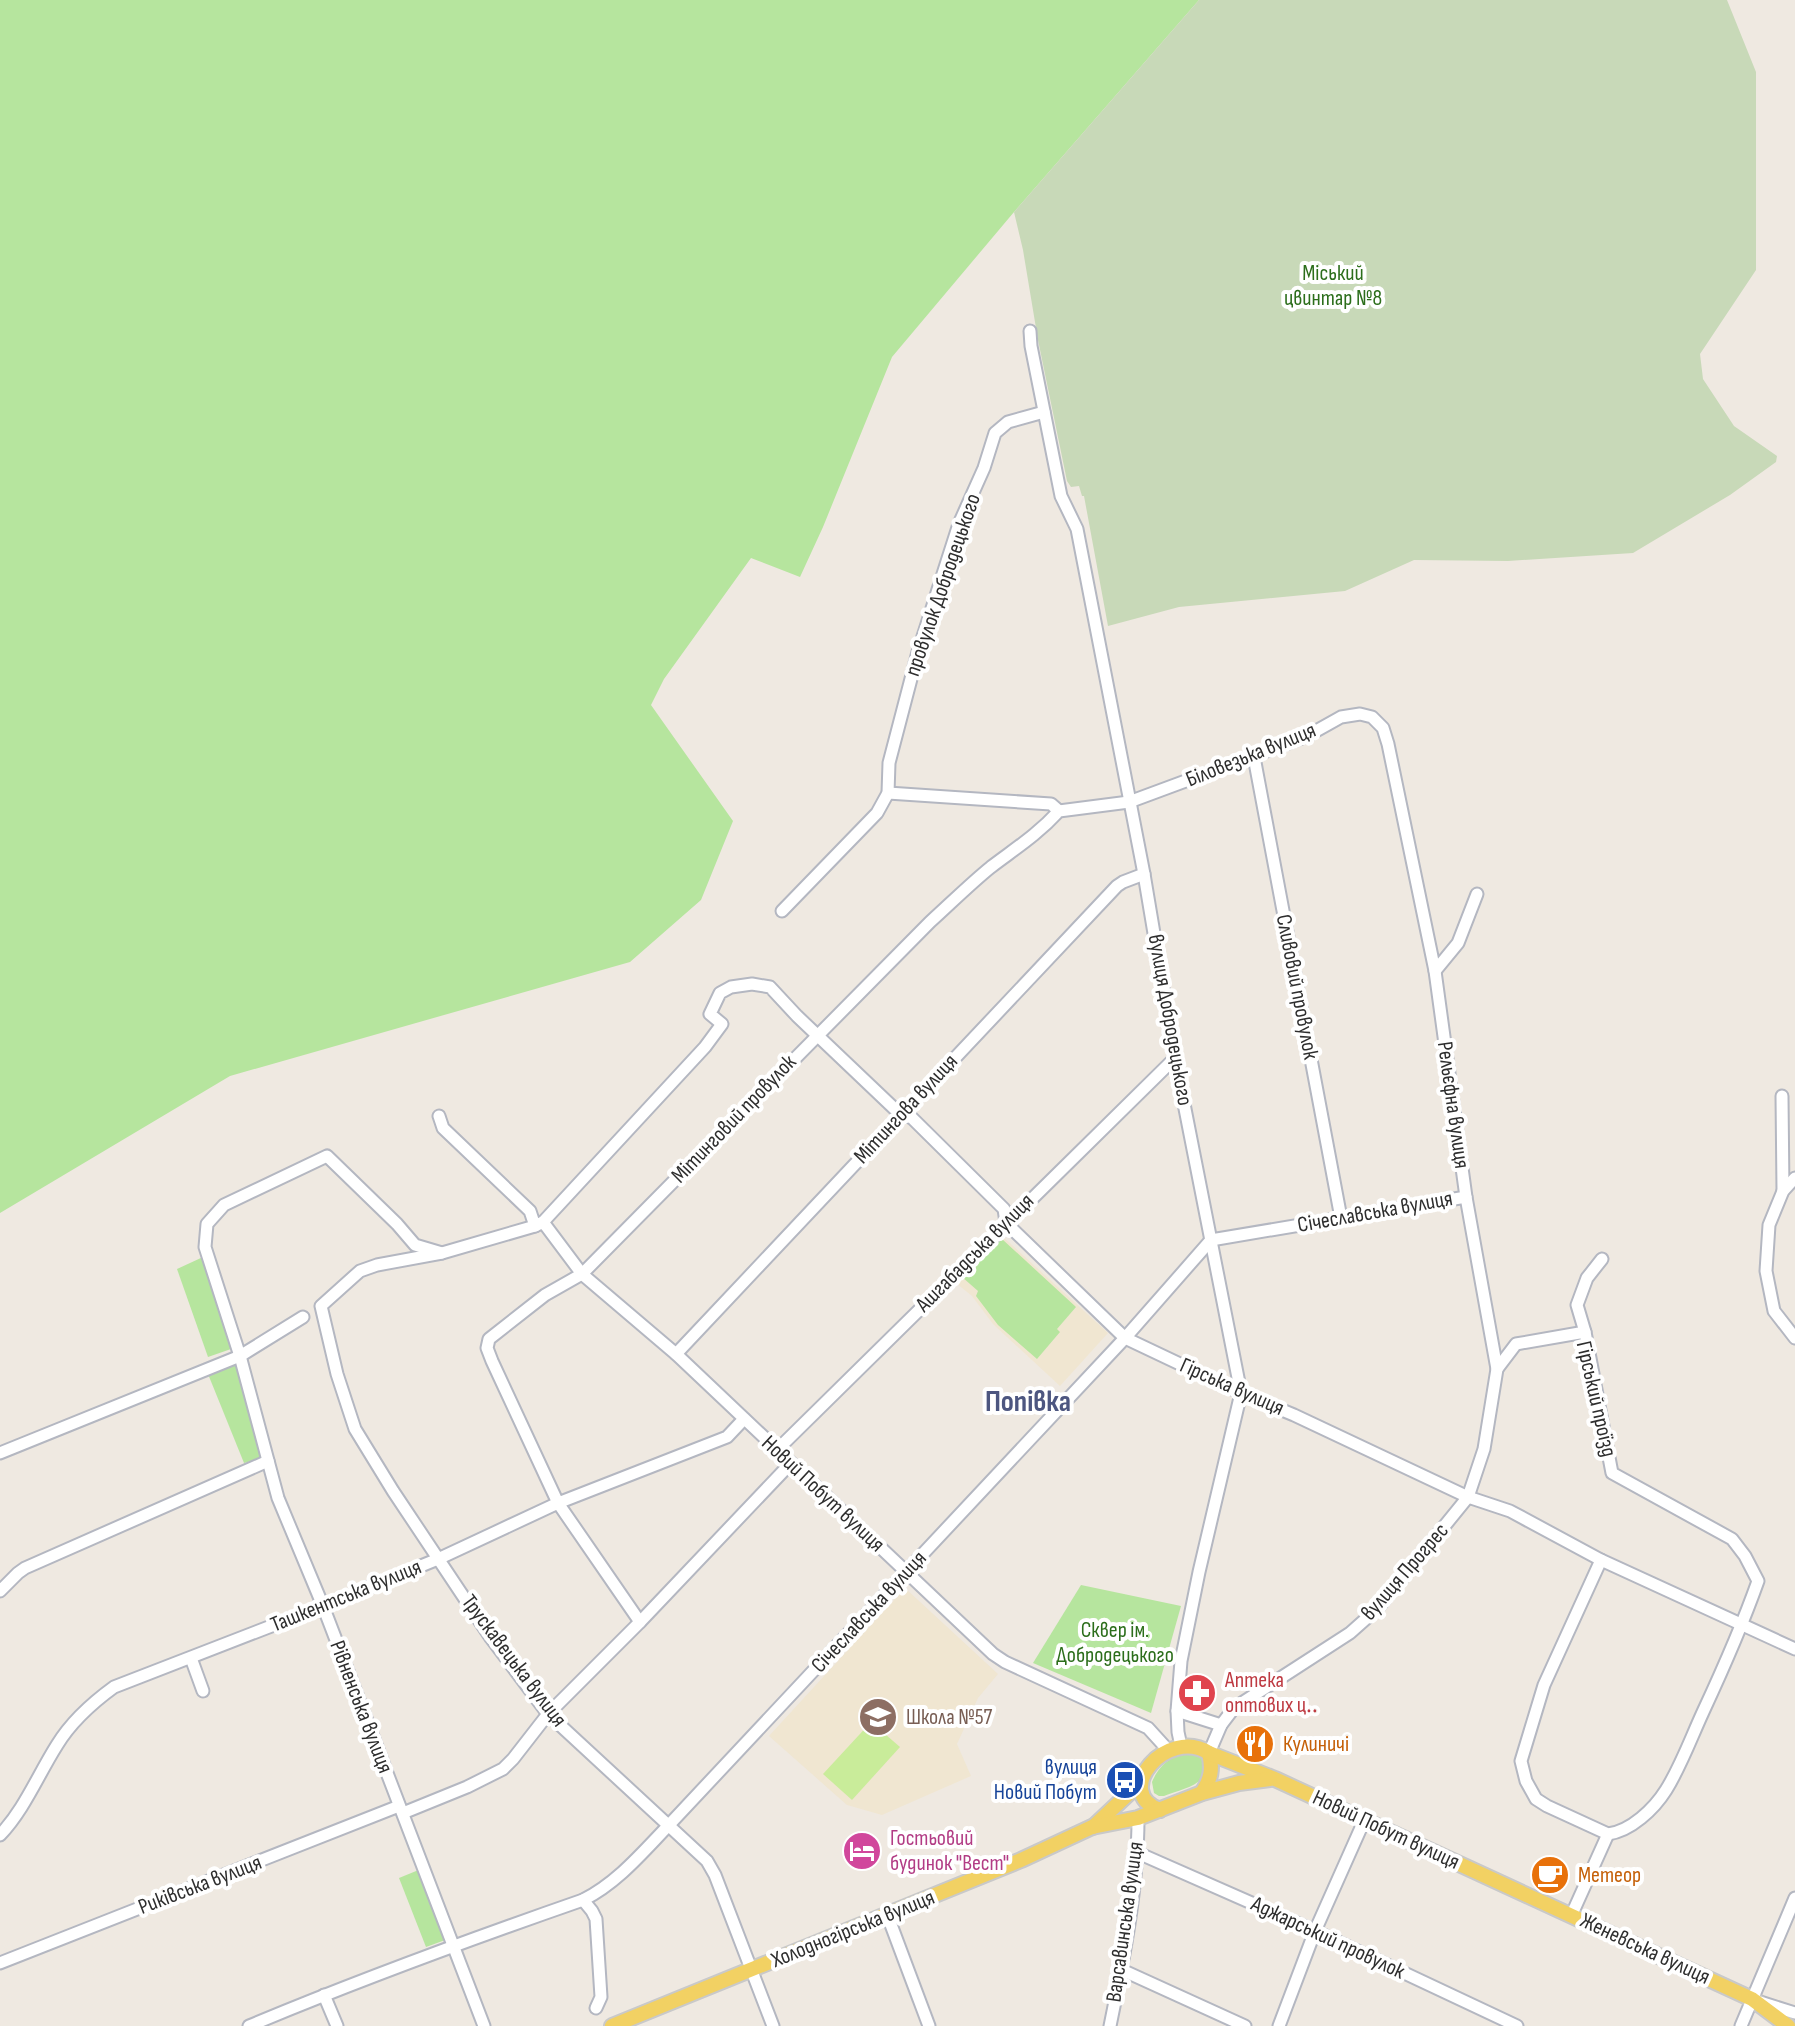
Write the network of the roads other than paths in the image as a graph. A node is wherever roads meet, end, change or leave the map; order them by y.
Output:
1 (1030, 331) dead end
2 (1044, 412) junction
3 (1372, 717) joint
4 (1254, 757) junction
5 (888, 793) junction
6 (1129, 802) junction
7 (1059, 811) junction
8 (1144, 874) junction
9 (1477, 894) dead end
10 (782, 911) dead end
11 (1435, 971) junction
12 (817, 1034) junction
13 (1175, 1058) junction
14 (1782, 1096) dead end
15 (900, 1114) junction
16 (439, 1116) dead end
17 (1795, 1178) edge
18 (1783, 1191) junction
19 (1466, 1197) junction
20 (1341, 1218) junction
21 (1006, 1223) junction
22 (539, 1224) junction
23 (1211, 1240) junction
24 (442, 1253) junction
25 (1602, 1259) dead end
26 (582, 1274) junction
27 (303, 1317) dead end
28 (1585, 1332) junction
29 (1125, 1338) junction
30 (1795, 1338) edge
31 (676, 1354) junction
32 (240, 1356) junction
33 (1497, 1369) junction
34 (1241, 1393) junction
35 (744, 1419) junction
36 (777, 1450) junction
37 (0, 1453) edge
38 (268, 1461) junction
39 (791, 1463) junction
40 (1468, 1497) junction
41 (558, 1503) junction
42 (438, 1559) junction
43 (1601, 1560) junction
44 (906, 1572) junction
45 (0, 1591) edge
46 (323, 1606) junction
47 (640, 1622) junction
48 (1742, 1626) junction
49 (1795, 1649) edge
50 (191, 1658) junction
51 (203, 1691) dead end
52 (1177, 1711) junction
53 (548, 1714) junction
54 (1221, 1725) junction
55 (1175, 1748) junction
56 (1209, 1753) junction
57 (1275, 1779) junction
58 (1140, 1783) junction
59 (1202, 1793) junction
60 (401, 1810) junction
61 (1160, 1810) junction
62 (1138, 1818) junction
63 (1364, 1821) junction
64 (668, 1826) junction
65 (1092, 1827) junction
66 (1608, 1834) junction
67 (0, 1835) edge
68 (1138, 1853) junction
69 (1498, 1881) joint
70 (1795, 1898) edge
71 (583, 1900) junction
72 (887, 1914) junction
73 (1572, 1914) junction
74 (1315, 1931) junction
75 (452, 1946) junction
76 (0, 1963) edge
77 (753, 1970) junction
78 (1122, 1970) junction
79 (324, 1995) junction
80 (1752, 1999) junction
81 (596, 2008) dead end
82 (1795, 2013) edge
83 (249, 2026) edge
84 (337, 2026) edge
85 (484, 2026) edge
86 (612, 2026) edge
87 (773, 2026) edge
88 (929, 2026) edge
89 (1110, 2026) edge
90 (1245, 2026) edge
91 (1279, 2026) edge
92 (1517, 2026) edge
93 (1741, 2026) edge
94 (1788, 2026) edge

1 - 2 street, вулиця Добродецького
2 - 5 street, провулок Добродецького
2 - 6 street, вулиця Добродецького
3 - 4 street, Біловезька вулиця
3 - 11 street, Рельєфна вулиця
4 - 6 street, Біловезька вулиця
4 - 20 street, Сливовий провулок
5 - 7 street
5 - 10 street
6 - 7 street, Біловезька вулиця
6 - 8 street, вулиця Добродецького
7 - 12 street, Мітинговий провулок
8 - 13 street, вулиця Добродецького
8 - 15 street, Мітингова вулиця
9 - 11 street
11 - 19 street, Рельєфна вулиця
12 - 15 street, Гірська вулиця
12 - 22 street, Гірська вулиця
12 - 26 street, Мітинговий провулок
13 - 21 street, Ашгабадська вулиця
13 - 23 street, вулиця Добродецького
14 - 18 street
15 - 21 street, Гірська вулиця
15 - 31 street, Мітингова вулиця
16 - 22 street, Новий Побут вулиця
17 - 18 street
18 - 30 street
19 - 20 street, Січеславська вулиця
19 - 33 street, Рельєфна вулиця
20 - 23 street, Січеславська вулиця
21 - 29 street, Гірська вулиця
21 - 36 street, Ашгабадська вулиця
22 - 24 street
22 - 26 street, Новий Побут вулиця
23 - 29 street, Січеславська вулиця
23 - 34 street, вулиця Добродецького
24 - 32 street, Рівненська вулиця
24 - 42 street, Трускавецька вулиця
25 - 28 street
26 - 31 street, Новий Побут вулиця
26 - 41 street, Мітинговий провулок
27 - 32 street
28 - 33 street, Гірський проїзд
28 - 48 street, Гірський проїзд
29 - 34 street, Гірська вулиця
29 - 44 street, Січеславська вулиця
31 - 35 street, Новий Побут вулиця
32 - 37 street
32 - 38 street, Рівненська вулиця
33 - 40 street, Рельєфна вулиця
34 - 40 street, Гірська вулиця
34 - 52 street, вулиця Добродецького
35 - 36 street, Новий Побут вулиця
35 - 41 street, Ташкентська вулиця
36 - 39 street, Новий Побут вулиця
38 - 45 street
38 - 46 street, Рівненська вулиця
39 - 44 street, Новий Побут вулиця
39 - 47 street
40 - 43 street, Гірська вулиця
40 - 54 street, вулиця Прогрес
41 - 42 street, Ташкентська вулиця
41 - 47 street
42 - 46 street, Ташкентська вулиця
42 - 53 street, Трускавецька вулиця
43 - 48 street, Гірська вулиця
43 - 66 street
44 - 55 street, Новий Побут вулиця
44 - 64 street, Січеславська вулиця
46 - 50 street, Ташкентська вулиця
46 - 60 street, Рівненська вулиця
47 - 53 street
48 - 49 street, Гірська вулиця
48 - 66 street
50 - 51 street
50 - 67 street, Ташкентська вулиця
52 - 54 street
52 - 55 street, вулиця Добродецького
53 - 60 street
53 - 64 street, Трускавецька вулиця
54 - 56 street
55 - 56 main road, Новий Побут вулиця
55 - 58 main road
56 - 57 main road, Новий Побут вулиця
56 - 59 main road
57 - 59 main road
57 - 63 main road, Новий Побут вулиця
58 - 61 main road
58 - 65 main road, Холодногірська вулиця
59 - 61 main road
60 - 75 street, Рівненська вулиця
60 - 76 street, Риківська вулиця
61 - 62 main road, Холодногірська вулиця
62 - 65 main road, Холодногірська вулиця
62 - 68 street, Варсавинська вулиця
63 - 69 main road, Новий Побут вулиця
63 - 74 street
64 - 71 street, Січеславська вулиця
64 - 77 street, Трускавецька вулиця
65 - 72 main road, Холодногірська вулиця
66 - 73 street
68 - 74 street, Аджарський провулок
68 - 78 street, Варсавинська вулиця
69 - 73 main road, Женевська вулиця
70 - 80 street
71 - 75 street, Січеславська вулиця
71 - 81 street
72 - 77 main road, Холодногірська вулиця
72 - 88 street
73 - 80 main road, Женевська вулиця
74 - 91 street
74 - 92 street, Аджарський провулок
75 - 79 street, Січеславська вулиця
75 - 85 street, Рівненська вулиця
77 - 86 main road, Холодногірська вулиця
77 - 87 street, Трускавецька вулиця
78 - 89 street, Варсавинська вулиця
78 - 90 street
79 - 83 street, Січеславська вулиця
79 - 84 street
80 - 82 street, Женевська вулиця
80 - 93 street
80 - 94 main road

